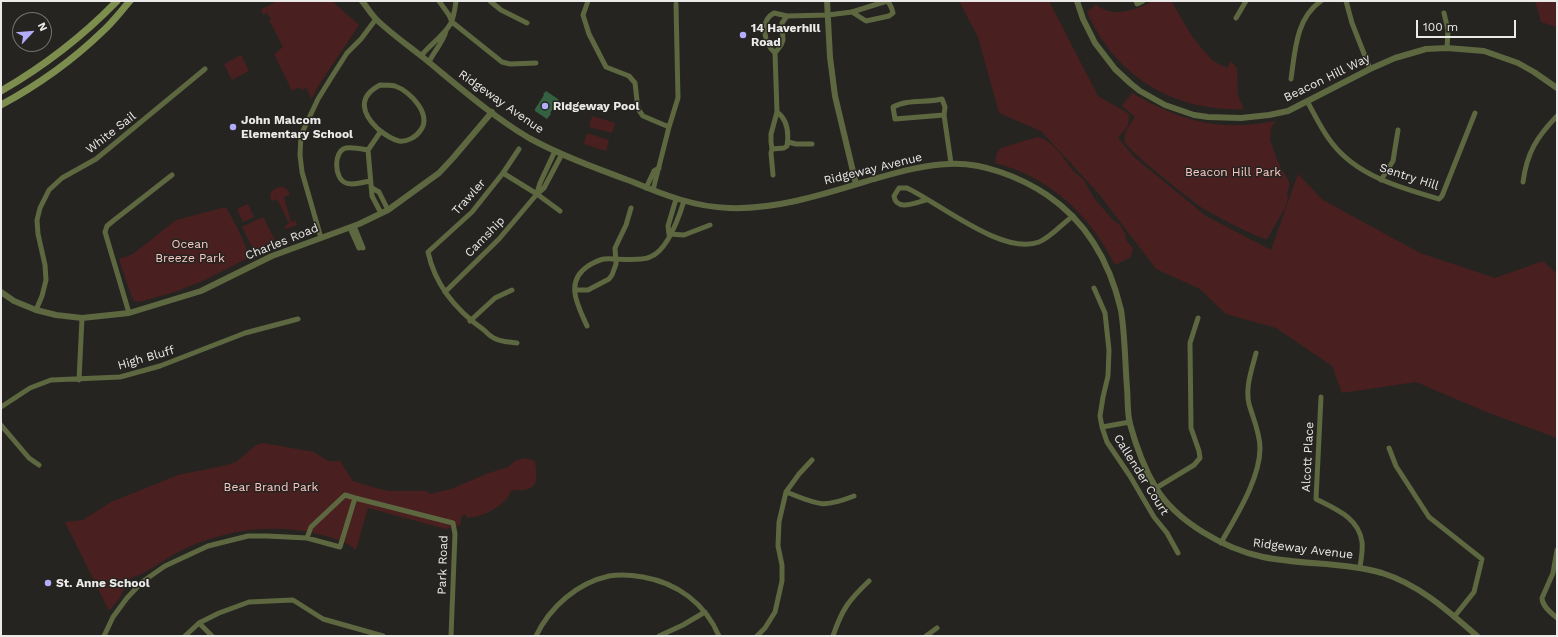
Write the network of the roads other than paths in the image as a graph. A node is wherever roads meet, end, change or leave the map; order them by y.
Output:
1 (117, 1) edge
2 (130, 1) edge
3 (362, 1) edge
4 (439, 1) edge
5 (456, 1) edge
6 (490, 1) edge
7 (588, 1) edge
8 (827, 1) edge
9 (887, 1) edge
10 (1077, 1) edge
11 (1136, 1) edge
12 (1142, 1) edge
13 (1246, 1) edge
14 (1321, 1) edge
15 (1346, 1) edge
16 (676, 4) dead end
17 (852, 12) junction
18 (1444, 13) dead end
19 (828, 15) junction
20 (787, 16) junction
21 (1236, 18) dead end
22 (376, 19) junction
23 (452, 22) junction
24 (527, 23) dead end
25 (446, 30) junction
26 (1448, 48) junction
27 (775, 53) junction
28 (421, 56) junction
29 (428, 62) junction
30 (536, 63) dead end
31 (205, 69) dead end
32 (1370, 69) junction
33 (1291, 79) dead end
34 (1557, 88) edge
35 (1, 91) edge
36 (1307, 101) junction
37 (1, 105) edge
38 (492, 112) junction
39 (777, 112) junction
40 (1475, 114) dead end
41 (944, 115) junction
42 (1557, 116) edge
43 (669, 127) junction
44 (1398, 130) dead end
45 (381, 131) junction
46 (788, 142) junction
47 (812, 144) dead end
48 (519, 149) dead end
49 (772, 149) junction
50 (368, 150) junction
51 (555, 151) junction
52 (562, 154) junction
53 (951, 163) junction
54 (659, 168) junction
55 (503, 173) junction
56 (172, 175) dead end
57 (773, 175) dead end
58 (1381, 180) junction
59 (370, 181) junction
60 (1523, 182) dead end
61 (856, 184) junction
62 (372, 188) junction
63 (646, 188) junction
64 (653, 190) junction
65 (537, 194) junction
66 (676, 199) junction
67 (926, 200) junction
68 (684, 201) junction
69 (631, 208) dead end
70 (388, 210) junction
71 (560, 211) dead end
72 (381, 214) junction
73 (1073, 216) junction
74 (710, 225) dead end
75 (352, 227) junction
76 (669, 234) junction
77 (321, 238) junction
78 (361, 248) dead end
79 (615, 259) junction
80 (1094, 288) dead end
81 (512, 290) dead end
82 (575, 290) junction
83 (1, 292) edge
84 (445, 292) junction
85 (36, 310) junction
86 (129, 313) junction
87 (82, 318) junction
88 (1198, 318) dead end
89 (298, 319) dead end
90 (470, 321) junction
91 (587, 326) dead end
92 (518, 342) dead end
93 (1256, 353) dead end
94 (79, 380) junction
95 (1321, 397) dead end
96 (1, 407) edge
97 (1130, 422) junction
98 (1, 425) edge
99 (1102, 427) junction
100 (1389, 448) dead end
101 (812, 460) dead end
102 (39, 465) dead end
103 (1156, 488) junction
104 (786, 492) junction
105 (854, 496) dead end
106 (355, 498) junction
107 (307, 538) junction
108 (1221, 543) junction
109 (1557, 550) edge
110 (1178, 553) dead end
111 (1360, 567) junction
112 (869, 581) dead end
113 (704, 612) junction
114 (1454, 617) junction
115 (1557, 618) edge
116 (199, 623) junction
117 (937, 628) dead end
118 (104, 636) edge
119 (186, 636) edge
120 (212, 636) edge
121 (383, 636) edge
122 (451, 636) edge
123 (536, 636) edge
124 (659, 636) edge
125 (719, 636) edge
126 (757, 636) edge
127 (833, 636) edge
128 (926, 636) edge
129 (1477, 636) edge

1 - 35 main road
2 - 37 main road
3 - 22 street, Ridgeway Avenue
4 - 23 street
5 - 23 street
6 - 24 street
7 - 43 street
8 - 19 street
9 - 17 street
9 - 17 street
10 - 36 street, Beacon Hill Way
11 - 12 street
13 - 21 street
14 - 33 street
15 - 32 street
16 - 43 street
17 - 19 street
18 - 26 street
19 - 20 street
19 - 61 street
20 - 27 street
20 - 27 street
22 - 28 street, Ridgeway Avenue
22 - 77 street
23 - 25 street
23 - 30 street
25 - 28 street
25 - 29 street
26 - 32 street, Beacon Hill Way
26 - 34 street, Beacon Hill Way
27 - 39 street
28 - 29 street, Ridgeway Avenue
29 - 38 street, Ridgeway Avenue
31 - 85 street, White Sail
32 - 36 street, Beacon Hill Way
36 - 58 street, Sentry Hill
38 - 51 street, Ridgeway Avenue
38 - 70 street, Charles Road
39 - 46 street
39 - 49 street
40 - 58 street, Sentry Hill
41 - 41 street
41 - 53 street
42 - 60 street
43 - 54 street
44 - 58 street
45 - 45 street
45 - 50 street
46 - 47 street
46 - 49 street
48 - 55 street, Trawler
49 - 57 street
50 - 59 street
50 - 59 street
51 - 52 street, Ridgeway Avenue
51 - 65 street, Camship
52 - 63 street, Ridgeway Avenue
52 - 65 street, Camship
53 - 61 street, Ridgeway Avenue
53 - 73 street, Ridgeway Avenue
54 - 63 street
54 - 64 street
55 - 65 street
55 - 84 street, Trawler
56 - 86 street
59 - 62 street
61 - 68 street, Ridgeway Avenue
62 - 70 street
62 - 72 street
63 - 64 street, Ridgeway Avenue
64 - 66 street, Ridgeway Avenue
65 - 71 street
65 - 84 street, Camship
66 - 68 street, Ridgeway Avenue
66 - 76 street
67 - 67 street
67 - 73 street
68 - 76 street
69 - 79 street
70 - 72 street, Charles Road
72 - 75 street, Charles Road
73 - 97 street, Ridgeway Avenue
74 - 76 street
75 - 77 street, Charles Road
75 - 78 street
76 - 79 street
77 - 86 street, Charles Road
79 - 82 street
79 - 82 street
80 - 99 street, Callender Court
81 - 90 street
82 - 91 street
83 - 85 street, Charles Road
84 - 90 street
85 - 87 street, Charles Road
86 - 87 street, Charles Road
87 - 94 street
88 - 103 street
89 - 94 street, High Bluff
90 - 92 street
93 - 108 street
94 - 96 street, High Bluff
95 - 111 street, Alcott Place
97 - 99 street
97 - 103 street, Ridgeway Avenue
98 - 102 street
99 - 110 street, Callender Court
100 - 114 street
101 - 104 street
103 - 108 street, Ridgeway Avenue
104 - 105 street
104 - 126 street
106 - 107 street, Park Road
106 - 107 street
106 - 122 street, Park Road
107 - 118 street
108 - 111 street, Ridgeway Avenue
109 - 115 street
111 - 114 street, Ridgeway Avenue
112 - 127 street
113 - 123 street
113 - 124 street
113 - 125 street
114 - 129 street, Ridgeway Avenue
116 - 119 street
116 - 120 street
116 - 121 street
117 - 128 street

